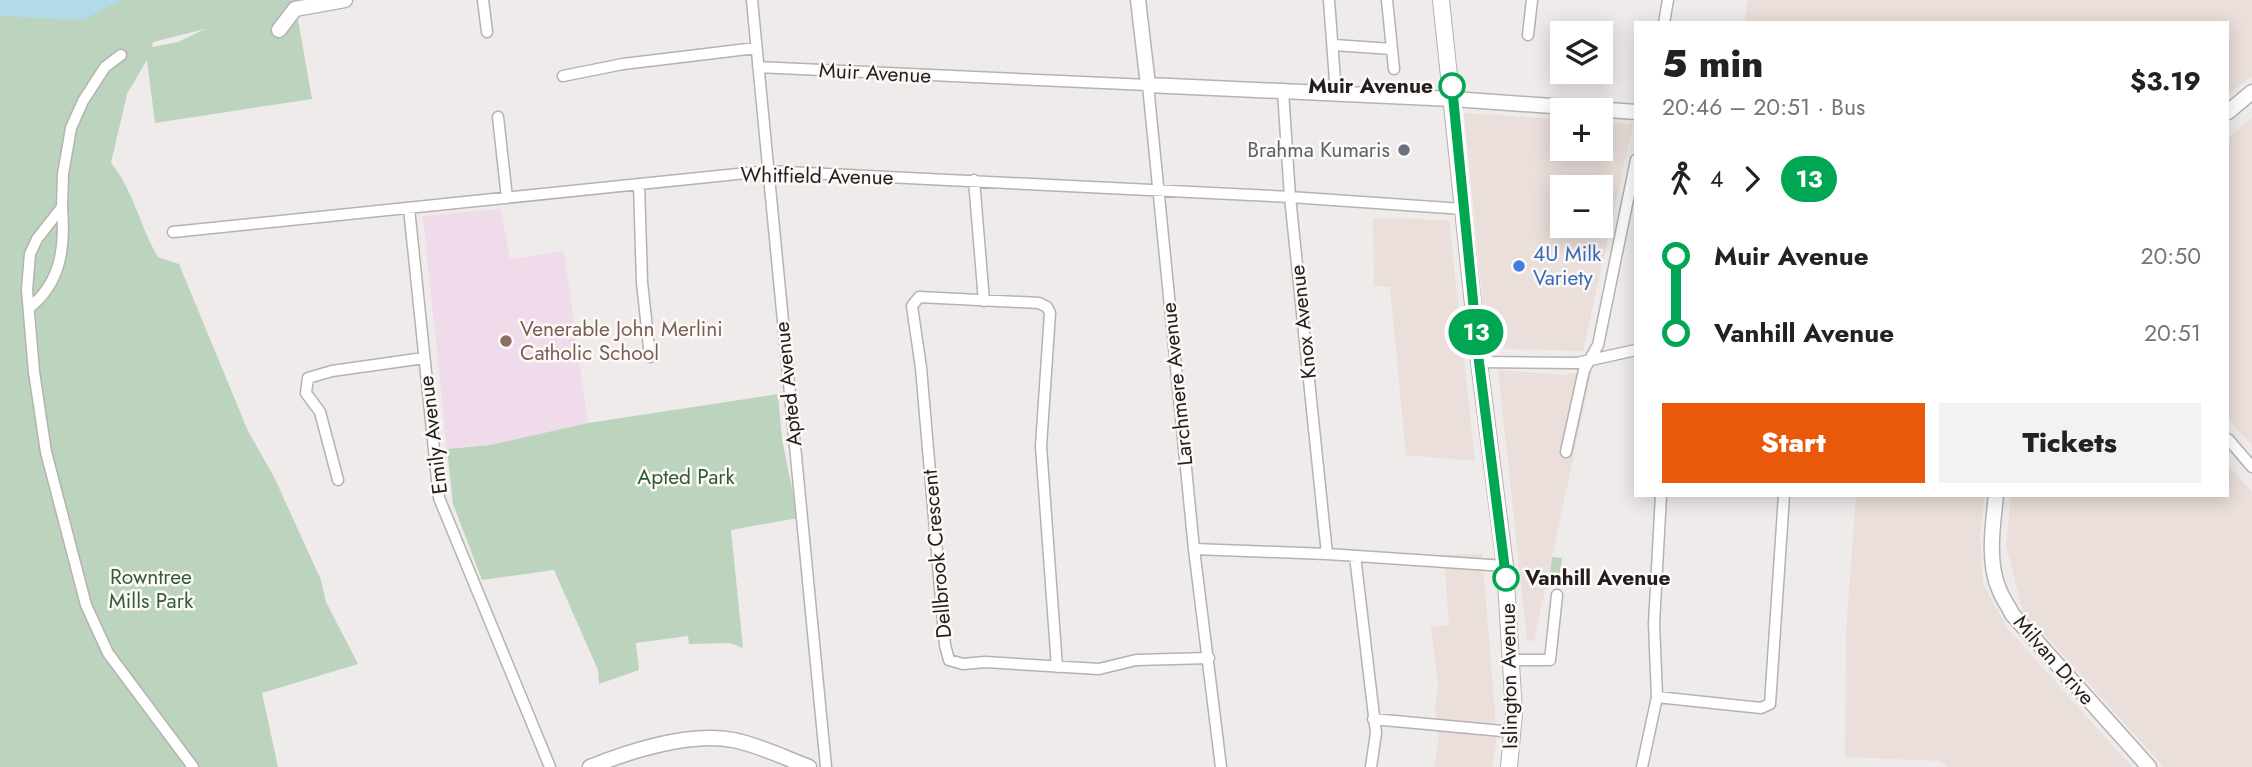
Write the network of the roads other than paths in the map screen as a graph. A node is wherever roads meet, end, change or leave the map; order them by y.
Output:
1 (345, 0) edge
2 (483, 0) edge
3 (752, 0) edge
4 (1138, 0) edge
5 (1329, 0) edge
6 (1387, 0) edge
7 (1441, 0) edge
8 (1532, 0) edge
9 (1668, 0) edge
10 (1664, 21) edge
11 (279, 30) dead end
12 (487, 32) dead end
13 (1528, 35) dead end
14 (1334, 45) junction
15 (756, 48) junction
16 (1392, 49) junction
17 (121, 54) dead end
18 (758, 67) junction
19 (1394, 69) dead end
20 (562, 76) dead end
21 (1148, 85) junction
22 (1283, 91) junction
23 (2252, 92) edge
24 (1336, 94) junction
25 (1453, 99) junction
26 (2229, 111) edge
27 (1634, 112) edge
28 (498, 117) dead end
29 (1634, 170) edge
30 (767, 171) junction
31 (974, 180) junction
32 (639, 184) junction
33 (1158, 192) junction
34 (1290, 197) junction
35 (507, 198) junction
36 (62, 207) junction
37 (409, 208) junction
38 (1463, 209) junction
39 (173, 232) dead end
40 (984, 300) junction
41 (29, 308) junction
42 (1634, 350) edge
43 (650, 357) dead end
44 (424, 358) junction
45 (1592, 359) junction
46 (1479, 362) junction
47 (2229, 440) edge
48 (1566, 452) dead end
49 (2252, 467) edge
50 (338, 480) dead end
51 (1661, 497) edge
52 (1784, 497) edge
53 (1996, 497) edge
54 (1194, 549) junction
55 (1327, 554) junction
56 (1355, 556) junction
57 (1505, 566) junction
58 (1557, 595) dead end
59 (1209, 658) junction
60 (1511, 660) junction
61 (1057, 667) junction
62 (1657, 697) junction
63 (1373, 719) junction
64 (1513, 733) junction
65 (782, 762) edge
66 (192, 767) edge
67 (550, 767) edge
68 (590, 767) edge
69 (809, 767) edge
70 (826, 767) edge
71 (1221, 767) edge
72 (1371, 767) edge
73 (1509, 767) edge
74 (1642, 767) edge
75 (2149, 767) edge

1 - 11 street
2 - 12 street
3 - 15 street, Apted Avenue
4 - 21 street, Larchmere Avenue
5 - 14 street
6 - 16 street
7 - 25 main road, Islington Avenue
8 - 13 street
9 - 10 street
14 - 16 street
14 - 24 street
15 - 18 street, Apted Avenue
15 - 20 street
16 - 19 street
17 - 36 street
18 - 21 street, Muir Avenue
18 - 30 street, Apted Avenue
21 - 22 street, Muir Avenue
21 - 33 street, Larchmere Avenue
22 - 24 street, Muir Avenue
22 - 34 street, Knox Avenue
23 - 26 street
24 - 25 street, Muir Avenue
25 - 27 street, Muir Avenue
25 - 38 main road, Islington Avenue
28 - 35 street
29 - 45 street
30 - 31 street, Whitfield Avenue
30 - 32 street, Whitfield Avenue
30 - 70 street, Apted Avenue
31 - 33 street, Whitfield Avenue
31 - 40 street
32 - 35 street, Whitfield Avenue
32 - 43 street
33 - 34 street, Whitfield Avenue
33 - 54 street, Larchmere Avenue
34 - 38 street, Whitfield Avenue
34 - 55 street, Knox Avenue
35 - 37 street, Whitfield Avenue
36 - 41 street
36 - 41 street
37 - 39 street, Whitfield Avenue
37 - 44 street, Emily Avenue
38 - 46 main road, Islington Avenue
40 - 61 street
40 - 61 street, Dellbrook Crescent
41 - 66 street
42 - 45 street
44 - 50 street
44 - 67 street, Emily Avenue
45 - 46 street
45 - 48 street
46 - 57 main road, Islington Avenue
47 - 49 street
51 - 62 street
52 - 62 street
53 - 75 street, Milvan Drive
54 - 55 street
54 - 59 street, Larchmere Avenue
55 - 56 street
56 - 57 street
56 - 63 street
57 - 60 main road, Islington Avenue
58 - 60 street
59 - 61 street, Dellbrook Crescent
59 - 71 street, Larchmere Avenue
60 - 64 main road, Islington Avenue
62 - 74 street
63 - 64 street
63 - 72 street
64 - 73 main road, Islington Avenue
65 - 68 street
65 - 69 street

